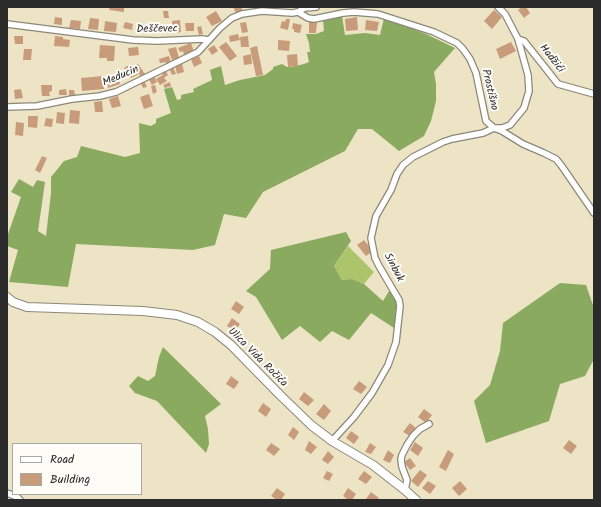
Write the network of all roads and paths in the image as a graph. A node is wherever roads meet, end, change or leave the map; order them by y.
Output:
1 (316, 7) edge
2 (498, 7) edge
3 (505, 7) edge
4 (305, 8) edge
5 (298, 12) junction
6 (506, 14) junction
7 (7, 24) edge
8 (518, 39) junction
9 (209, 40) junction
10 (594, 94) edge
11 (7, 107) edge
12 (494, 128) junction
13 (594, 213) edge
14 (7, 297) edge
15 (429, 424) dead end
16 (332, 441) junction
17 (405, 490) junction
18 (7, 493) edge
19 (20, 500) edge
20 (416, 500) edge

1 - 4 street
2 - 6 street
3 - 6 street
4 - 5 street
5 - 9 street
5 - 12 street, Prostišno
6 - 8 street
7 - 9 street, Deščevec
8 - 10 street, Hadžići
8 - 12 street, Sinbuk
9 - 11 street, Meducin
12 - 13 street
12 - 16 street, Sinbuk
14 - 16 main road, Ulica Vida Ročića
15 - 17 street
16 - 17 main road, Ulica Vida Ročića
17 - 20 main road, Ulica Vida Ročića
18 - 19 street

